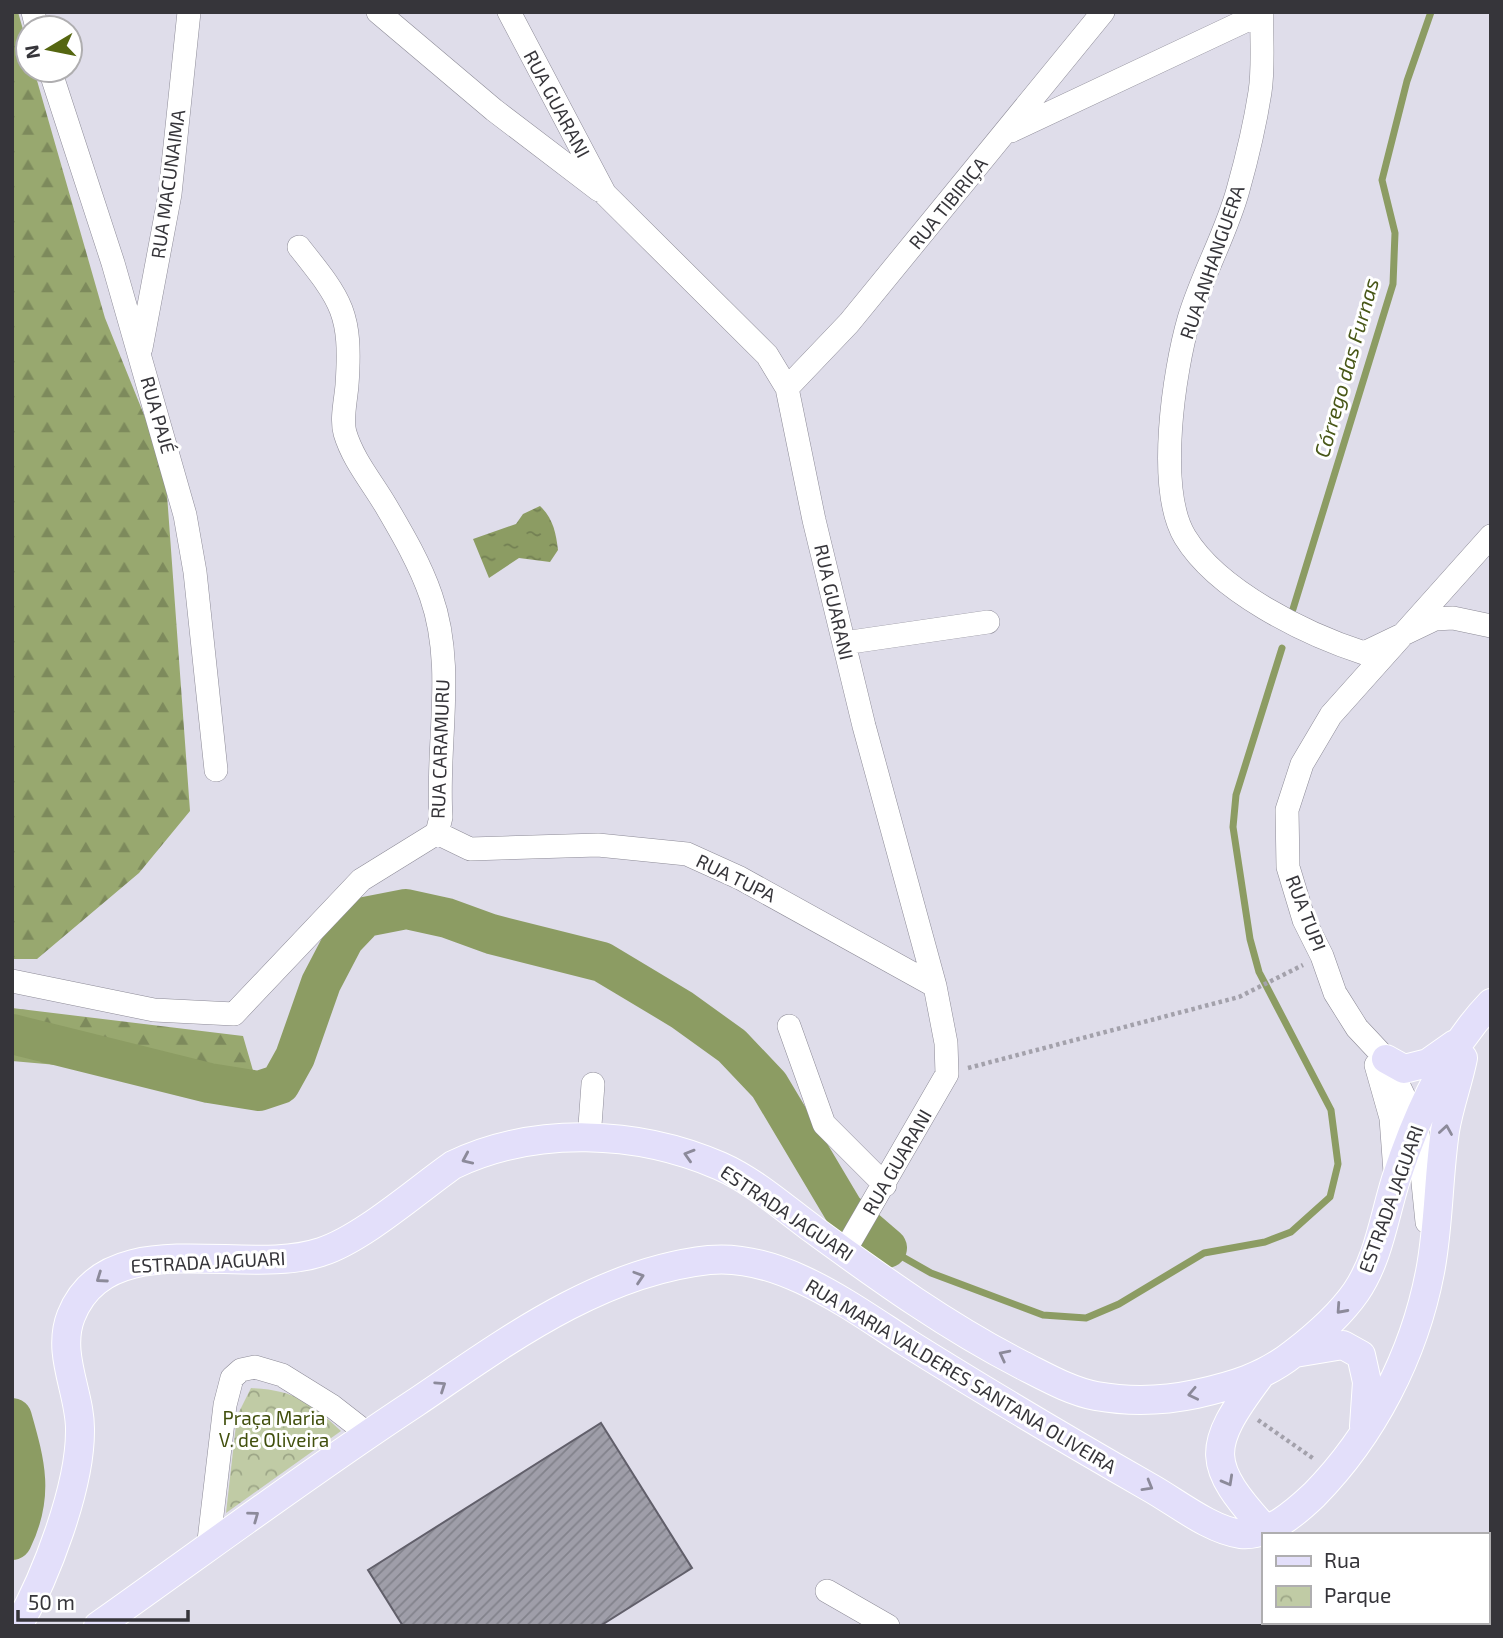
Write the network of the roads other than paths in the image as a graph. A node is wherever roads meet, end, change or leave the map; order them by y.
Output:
1 (189, 12) edge
2 (378, 12) edge
3 (509, 12) edge
4 (1103, 12) edge
5 (1262, 12) edge
6 (54, 84) edge
7 (1005, 134) junction
8 (605, 194) junction
9 (299, 247) dead end
10 (140, 355) junction
11 (787, 388) junction
12 (1491, 536) edge
13 (988, 622) dead end
14 (1491, 626) edge
15 (1397, 640) junction
16 (844, 643) junction
17 (216, 770) dead end
18 (437, 833) junction
19 (12, 981) edge
20 (934, 986) junction
21 (1491, 1003) edge
22 (789, 1026) dead end
23 (1357, 1028) junction
24 (1464, 1034) junction
25 (1385, 1059) junction
26 (593, 1084) dead end
27 (1417, 1124) junction
28 (589, 1139) junction
29 (1395, 1181) junction
30 (885, 1185) junction
31 (849, 1244) junction
32 (1431, 1270) junction
33 (962, 1331) junction
34 (1294, 1353) junction
35 (942, 1365) junction
36 (1259, 1377) junction
37 (368, 1434) junction
38 (1363, 1436) junction
39 (1268, 1532) edge
40 (208, 1549) junction
41 (827, 1591) dead end
42 (18, 1626) edge
43 (98, 1626) edge
44 (888, 1626) edge

1 - 10 street, RUA MACUNAIMA
2 - 8 street
3 - 8 street, RUA GUARANI
4 - 7 street, RUA TIBIRIÇA
5 - 7 street
5 - 15 street, RUA ANHANGUERA
6 - 10 street, RUA PAJÉ
7 - 11 street, RUA TIBIRIÇA
8 - 11 street, RUA GUARANI
9 - 18 street, RUA CARAMURU
10 - 17 street, RUA PAJÉ
11 - 16 street, RUA GUARANI
12 - 15 street, RUA TUPI
13 - 16 street
14 - 15 street, RUA ANHANGUERA
15 - 23 street, RUA TUPI
16 - 20 street, RUA GUARANI
18 - 19 street, RUA CARAMURU
18 - 20 street, RUA TUPA
20 - 30 street, RUA GUARANI
21 - 24 main road
22 - 30 street
23 - 25 street, RUA TUPI
23 - 29 street
24 - 25 main road
24 - 27 main road, ESTRADA JAGUARI
32 -> 24 main road
25 - 27 street, RUA TUPI
26 - 28 street
27 - 29 main road, ESTRADA JAGUARI
27 - 32 street
31 -> 28 main road, ESTRADA JAGUARI
28 -> 42 main road, ESTRADA JAGUARI
29 -> 34 main road, ESTRADA JAGUARI
30 - 31 street, RUA GUARANI
31 - 33 main road, ESTRADA JAGUARI
32 - 38 main road
33 - 35 main road
36 -> 33 main road, ESTRADA JAGUARI
34 - 36 main road, ESTRADA JAGUARI
34 - 38 main road
37 -> 35 main road, RUA MARIA VALDERES SANTANA OLIVEIRA
35 -> 39 main road, RUA MARIA VALDERES SANTANA OLIVEIRA
36 -> 39 main road
40 -> 37 main road, RUA MARIA VALDERES SANTANA OLIVEIRA
37 - 40 street
38 - 39 main road
40 - 43 main road, RUA MARIA VALDERES SANTANA OLIVEIRA
41 - 44 street

